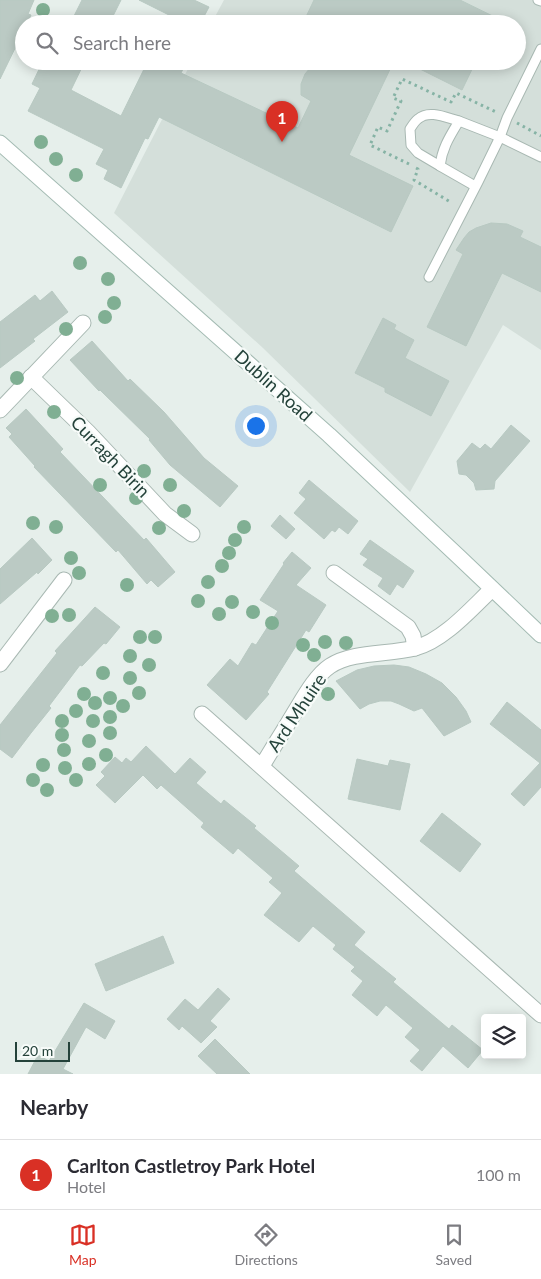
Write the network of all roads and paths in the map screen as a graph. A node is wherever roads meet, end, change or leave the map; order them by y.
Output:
1 (541, 49) edge
2 (507, 118) junction
3 (459, 121) junction
4 (541, 136) edge
5 (500, 138) junction
6 (0, 143) edge
7 (541, 157) edge
8 (440, 166) junction
9 (476, 186) junction
10 (463, 210) junction
11 (429, 276) dead end
12 (83, 322) dead end
13 (31, 376) junction
14 (0, 410) edge
15 (192, 534) dead end
16 (334, 573) dead end
17 (64, 580) dead end
18 (492, 589) junction
19 (541, 635) edge
20 (415, 648) junction
21 (0, 664) edge
22 (202, 714) dead end
23 (262, 766) junction
24 (541, 1015) edge

1 - 2 lane
2 - 4 path
2 - 5 lane
2 - 10 path
3 - 5 lane
3 - 8 lane
3 - 8 lane
5 - 7 lane
5 - 9 lane
6 - 18 street, Dublin Road
8 - 9 lane
9 - 10 lane
10 - 11 lane
12 - 13 street
13 - 14 street
13 - 15 street, Curragh Birin
16 - 20 street
17 - 21 street
18 - 19 street, Dublin Road
18 - 20 street, Ard Mhuire
20 - 23 street, Ard Mhuire
22 - 23 street
23 - 24 street

